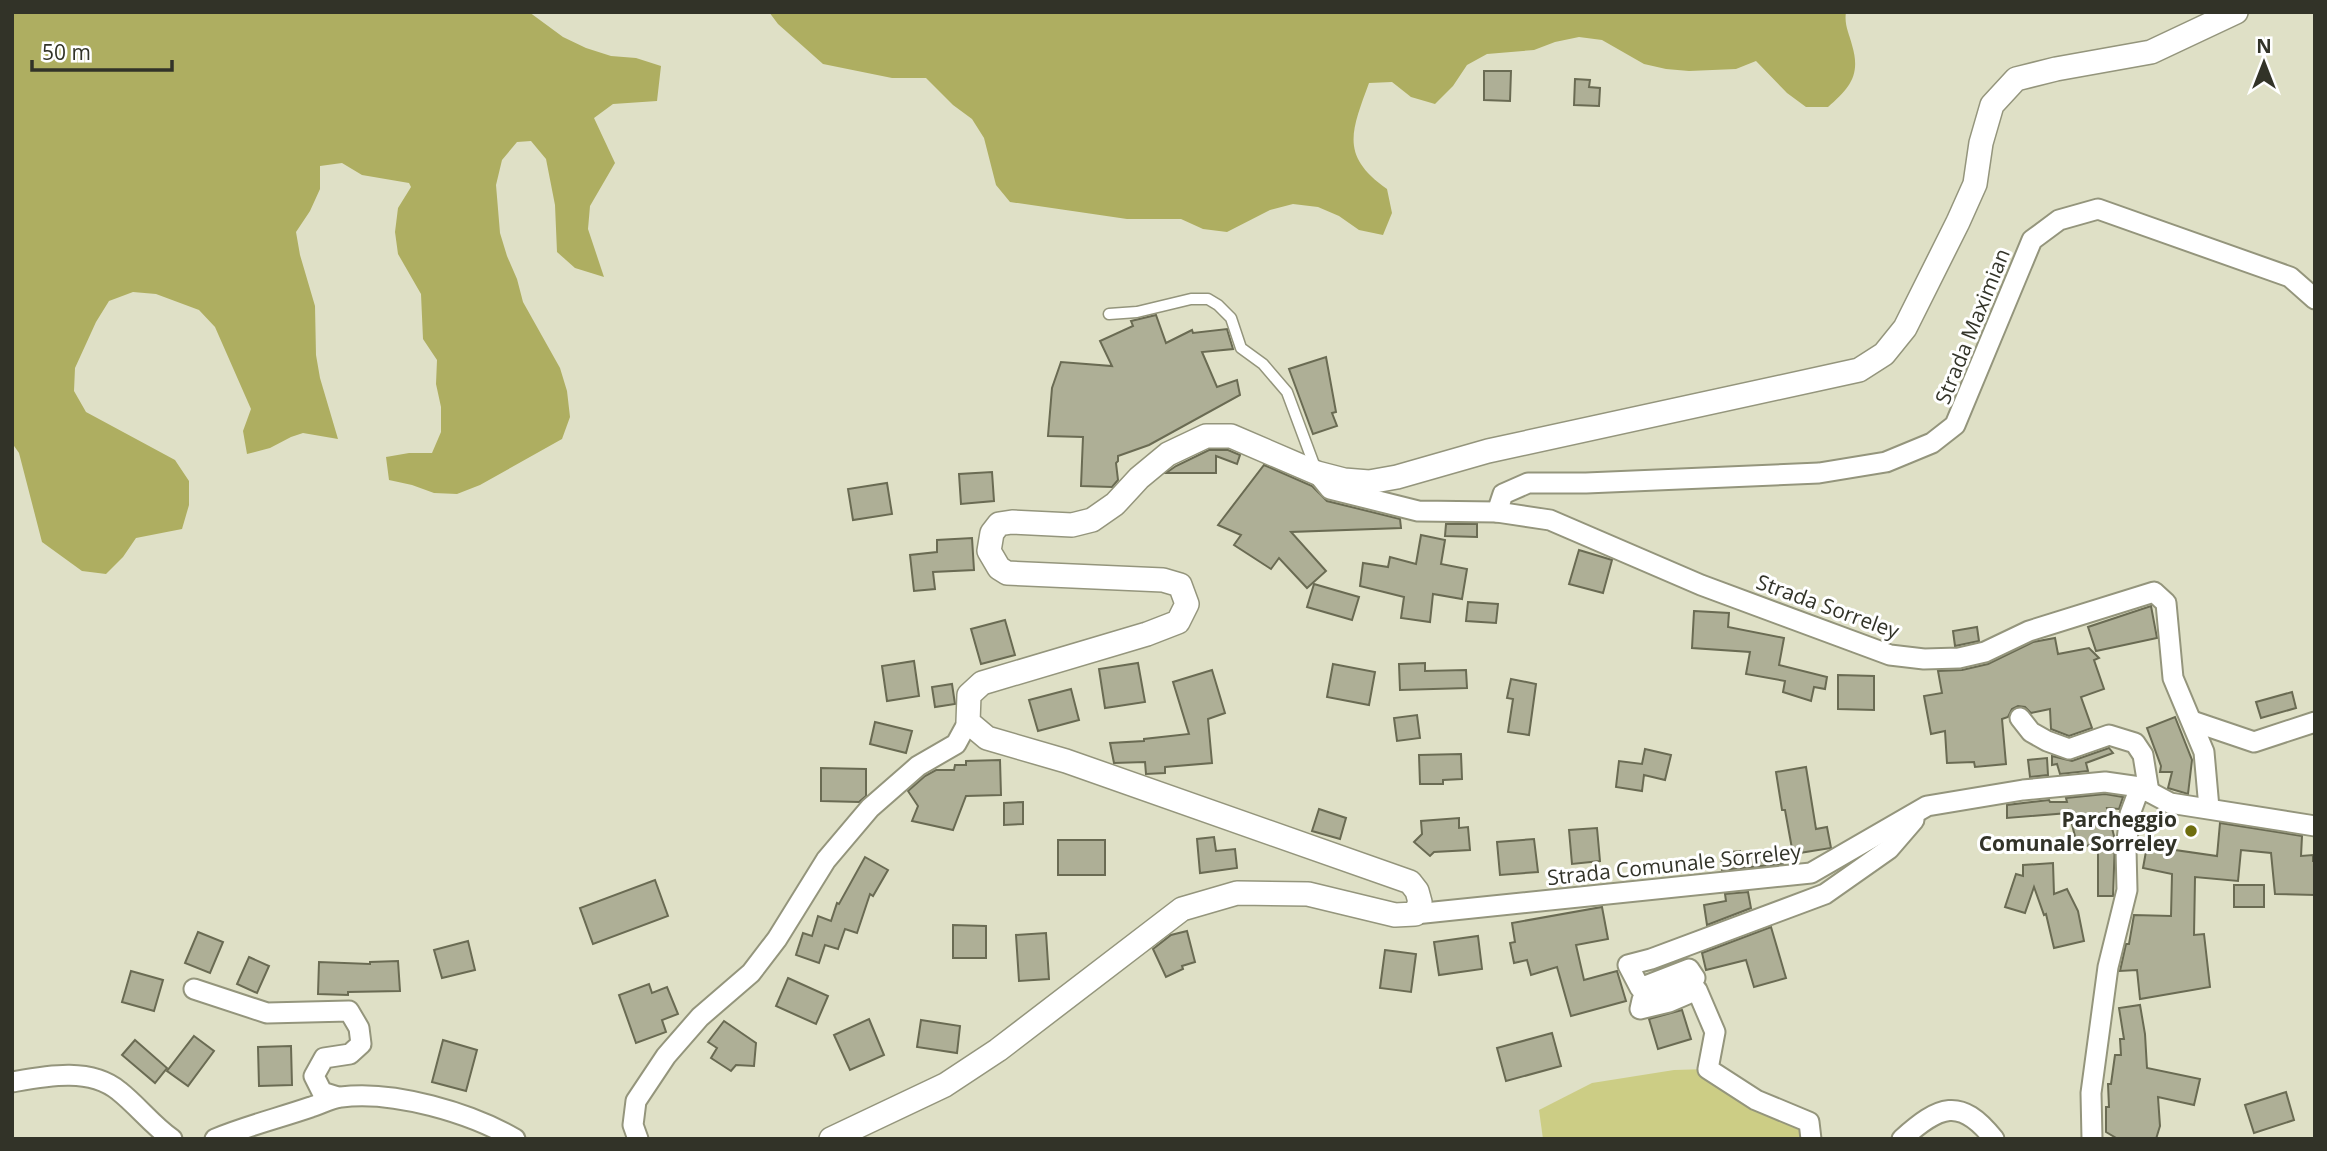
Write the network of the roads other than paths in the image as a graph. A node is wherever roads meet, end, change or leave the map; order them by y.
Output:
1 (2236, 12) edge
2 (2315, 299) edge
3 (1109, 314) dead end
4 (1317, 473) junction
5 (1497, 512) junction
6 (2020, 718) dead end
7 (2192, 721) junction
8 (968, 722) junction
9 (2315, 722) edge
10 (2144, 789) junction
11 (1927, 806) junction
12 (2209, 808) junction
13 (2315, 826) edge
14 (1415, 914) junction
15 (194, 989) dead end
16 (12, 1082) edge
17 (338, 1097) junction
18 (172, 1139) edge
19 (215, 1139) edge
20 (515, 1139) edge
21 (638, 1139) edge
22 (831, 1139) edge
23 (1811, 1139) edge
24 (1902, 1139) edge
25 (1994, 1139) edge
26 (2092, 1139) edge

1 - 4 street
2 - 5 street, Strada Maximian
3 - 4 lane
4 - 5 street, Strada Sorreley
4 - 8 street
5 - 7 street, Strada Sorreley
6 - 10 street
7 - 9 street
7 - 12 street, Strada Sorreley
8 - 14 street
8 - 21 street
10 - 11 street, Strada Comunale Sorreley
10 - 12 street, Strada Comunale Sorreley
10 - 26 street
11 - 14 street, Strada Comunale Sorreley
11 - 23 street
12 - 13 street, Strada Comunale Sorreley
14 - 22 street
15 - 17 street
16 - 18 street
17 - 19 street
17 - 20 street
24 - 25 street

